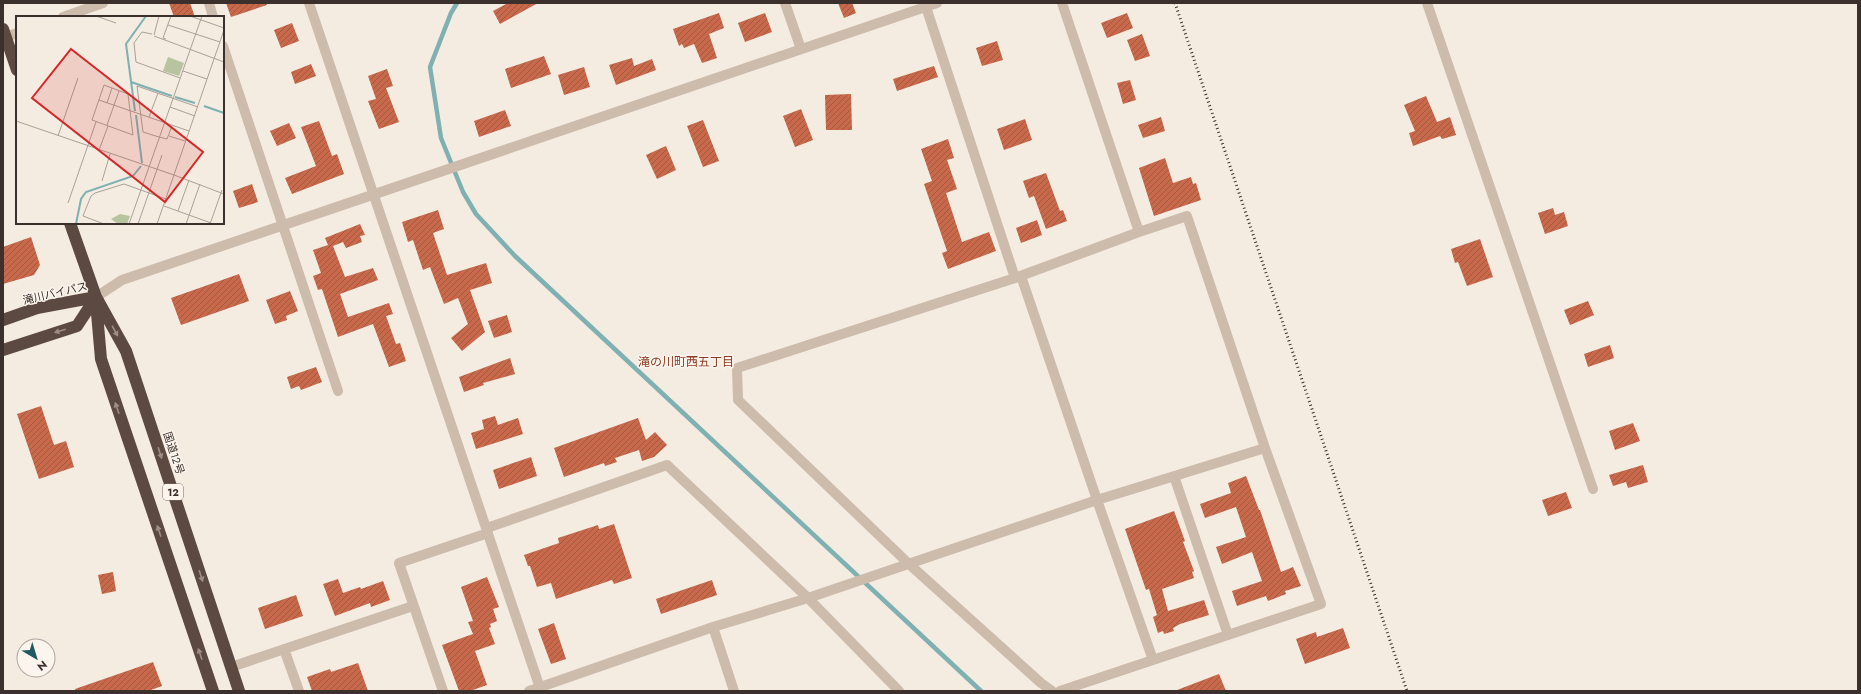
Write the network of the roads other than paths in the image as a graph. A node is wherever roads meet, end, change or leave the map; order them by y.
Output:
1 (104, 3) edge
2 (209, 3) edge
3 (310, 3) edge
4 (785, 3) edge
5 (937, 3) edge
6 (1062, 3) edge
7 (1427, 3) edge
8 (926, 7) junction
9 (66, 16) edge
10 (213, 16) edge
11 (9, 33) edge
12 (224, 49) edge
13 (801, 50) junction
14 (16, 65) edge
15 (374, 195) junction
16 (70, 224) edge
17 (282, 225) junction
18 (1139, 232) junction
19 (1018, 277) junction
20 (96, 297) junction
21 (3, 320) edge
22 (3, 350) edge
23 (338, 391) dead end
24 (1265, 448) junction
25 (1174, 476) junction
26 (1593, 489) dead end
27 (1096, 500) junction
28 (487, 531) junction
29 (909, 564) junction
30 (808, 598) junction
31 (414, 606) junction
32 (713, 627) junction
33 (1228, 635) junction
34 (284, 649) junction
35 (1152, 660) junction
36 (231, 667) junction
37 (541, 689) edge
38 (213, 691) edge
39 (239, 691) edge
40 (299, 691) edge
41 (443, 691) edge
42 (530, 691) edge
43 (734, 691) edge
44 (900, 691) edge
45 (1052, 691) edge
46 (1060, 691) edge

1 - 9 street
2 - 10 street
3 - 15 street
4 - 13 street
5 - 8 street
6 - 18 street
7 - 26 street
8 - 13 street
8 - 19 street
11 - 14 highway
12 - 17 street
13 - 15 street
15 - 17 street
15 - 28 street
16 - 20 highway, 国道12号 / 12
17 - 20 street
17 - 23 street
18 - 19 street
18 - 24 street
19 - 27 street
19 - 29 street
20 - 21 highway, 滝川バイパス
20 -> 22 highway, 滝川バイパス
20 -> 36 highway, 国道12号 / 12
38 -> 20 highway, 国道12号 / 12
24 - 25 street
24 - 33 street
25 - 27 street
25 - 33 street
27 - 29 street
27 - 35 street
28 - 30 street
28 - 31 street
28 - 37 street
29 - 30 street
29 - 45 street
30 - 32 street
30 - 44 street
31 - 34 street
31 - 41 street
32 - 37 street
32 - 43 street
33 - 35 street
34 - 36 street
34 - 40 street
35 - 46 street
36 - 39 highway, 国道12号 / 12
37 - 42 street

